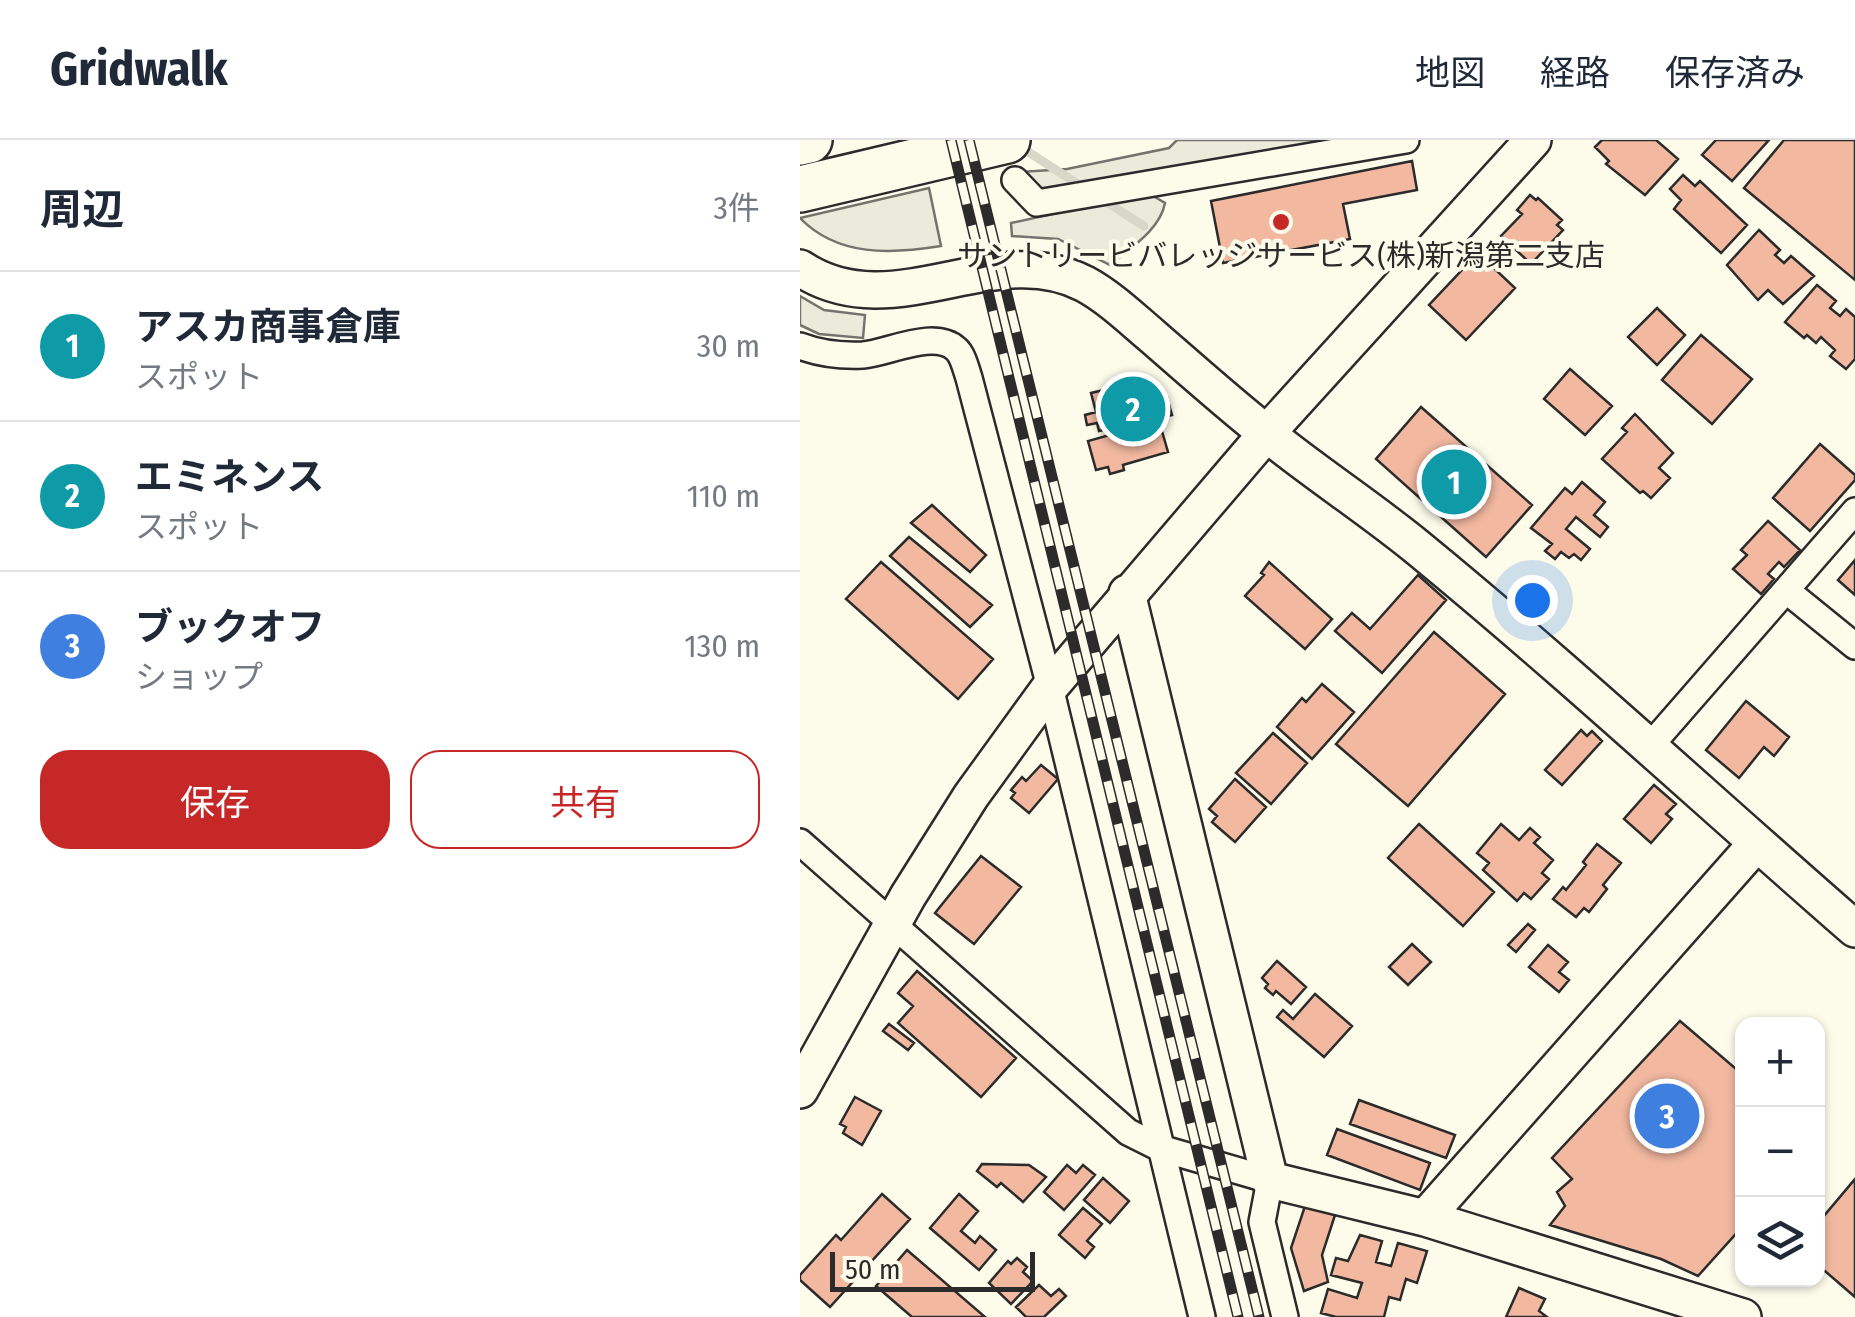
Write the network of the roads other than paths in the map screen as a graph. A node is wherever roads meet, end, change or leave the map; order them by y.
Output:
1 (810, 140) edge
2 (1406, 140) edge
3 (1533, 140) edge
4 (800, 142) edge
5 (1011, 160) edge
6 (807, 188) edge
7 (800, 268) edge
8 (800, 346) edge
9 (1266, 434) junction
10 (1855, 511) edge
11 (1787, 591) junction
12 (1127, 593) junction
13 (1855, 646) edge
14 (1050, 688) junction
15 (1650, 746) junction
16 (800, 842) edge
17 (1756, 844) junction
18 (893, 922) junction
19 (1855, 929) edge
20 (800, 1090) edge
21 (1160, 1148) junction
22 (1270, 1180) junction
23 (1425, 1218) junction
24 (1202, 1317) edge
25 (1285, 1317) edge
26 (1743, 1317) edge

1 - 4 highway
2 - 5 street
3 - 9 street
5 - 6 highway
7 - 9 street
8 - 14 street
9 - 12 street
9 - 15 street
10 - 11 street
11 - 13 street
11 - 15 street
12 - 14 street
12 - 22 street
14 - 18 street
14 - 21 street
15 - 17 street
16 - 18 street
17 - 19 street
17 - 23 street
18 - 20 street
18 - 21 street
21 - 22 street
21 - 24 street
22 - 23 street
22 - 25 street
23 - 26 street

